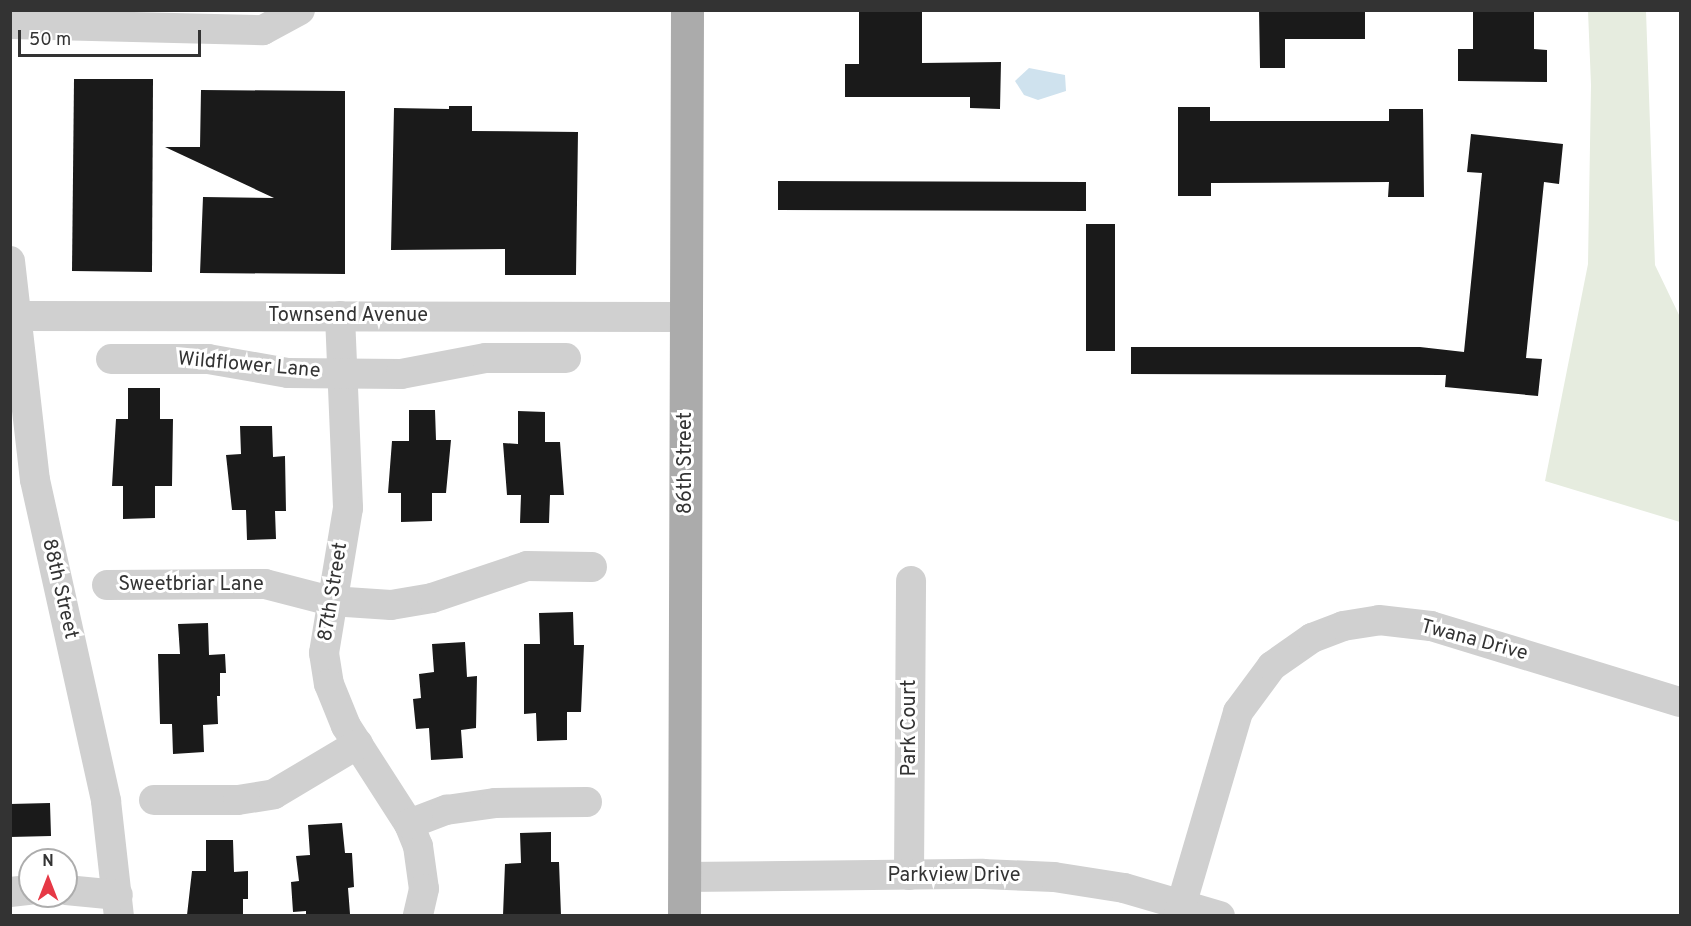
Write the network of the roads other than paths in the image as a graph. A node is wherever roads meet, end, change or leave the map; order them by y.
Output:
1 (300, 10) edge
2 (687, 10) edge
3 (10, 24) edge
4 (10, 261) edge
5 (14, 316) edge
6 (340, 316) junction
7 (686, 317) junction
8 (566, 358) dead end
9 (111, 359) dead end
10 (342, 373) junction
11 (592, 567) dead end
12 (911, 581) dead end
13 (107, 585) dead end
14 (331, 600) junction
15 (1680, 702) edge
16 (358, 744) junction
17 (154, 800) dead end
18 (587, 802) dead end
19 (410, 824) junction
20 (909, 875) junction
21 (684, 877) junction
22 (78, 893) edge
23 (118, 905) edge
24 (1179, 909) edge
25 (418, 915) edge
26 (684, 915) edge
27 (1220, 915) edge

1 - 3 street
2 - 7 main road, 86th Street
4 - 5 street, 88th Street
5 - 6 street, Townsend Avenue
5 - 23 street, 88th Street
6 - 7 street, Townsend Avenue
6 - 10 street, 87th Street
7 - 21 main road, 86th Street
8 - 10 street, Wildflower Lane
9 - 10 street, Wildflower Lane
10 - 14 street, 87th Street
11 - 14 street, Sweetbriar Lane
12 - 20 street, Park Court
13 - 14 street, Sweetbriar Lane
14 - 16 street, 87th Street
15 - 24 street, Twana Drive
16 - 17 street
16 - 19 street, 87th Street
18 - 19 street
19 - 25 street, 87th Street
20 - 21 street, Parkview Drive
20 - 24 street, Parkview Drive
21 - 26 main road, 86th Street
22 - 23 street
24 - 27 street, Parkview Drive

